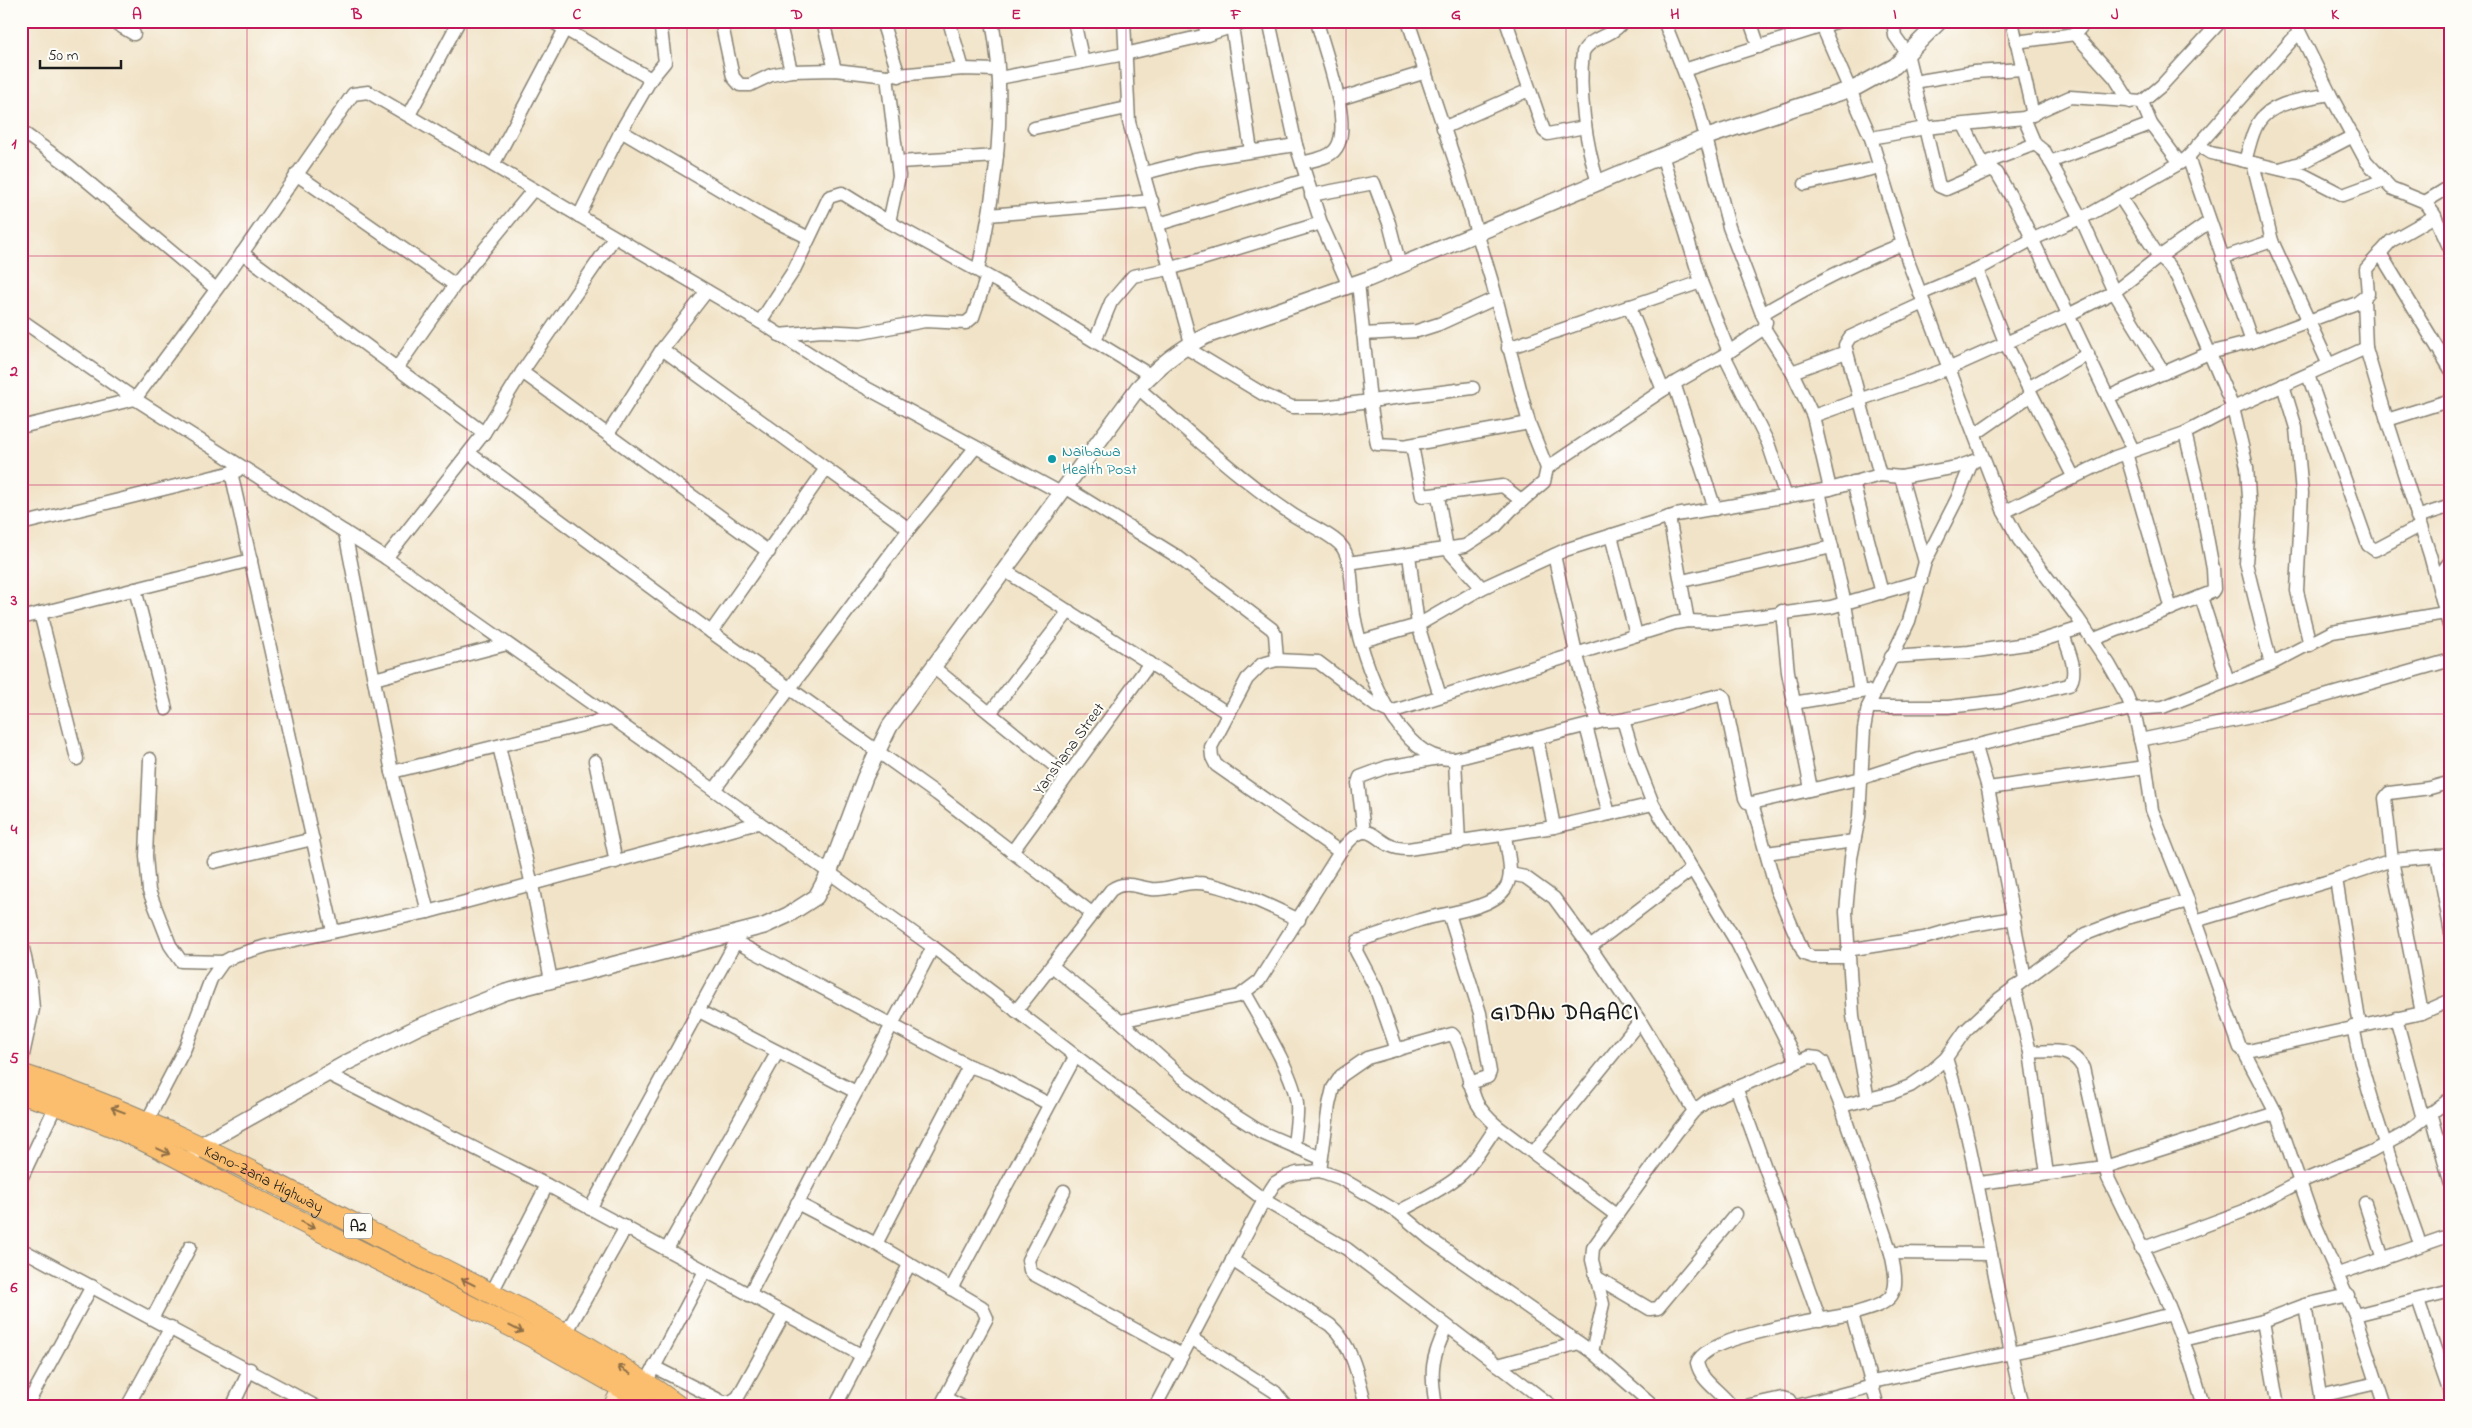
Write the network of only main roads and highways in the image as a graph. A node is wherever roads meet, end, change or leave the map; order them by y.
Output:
1 (21, 1074) edge
2 (21, 1094) edge
3 (622, 1388) junction
4 (612, 1407) edge
5 (650, 1407) edge
6 (680, 1407) edge

6 -> 1 highway, Kano-Zaria Highway / A2
2 -> 3 highway, Kano-Zaria Highway / A2
3 - 4 main road
3 - 5 highway, Kano-Zaria Highway / A2

